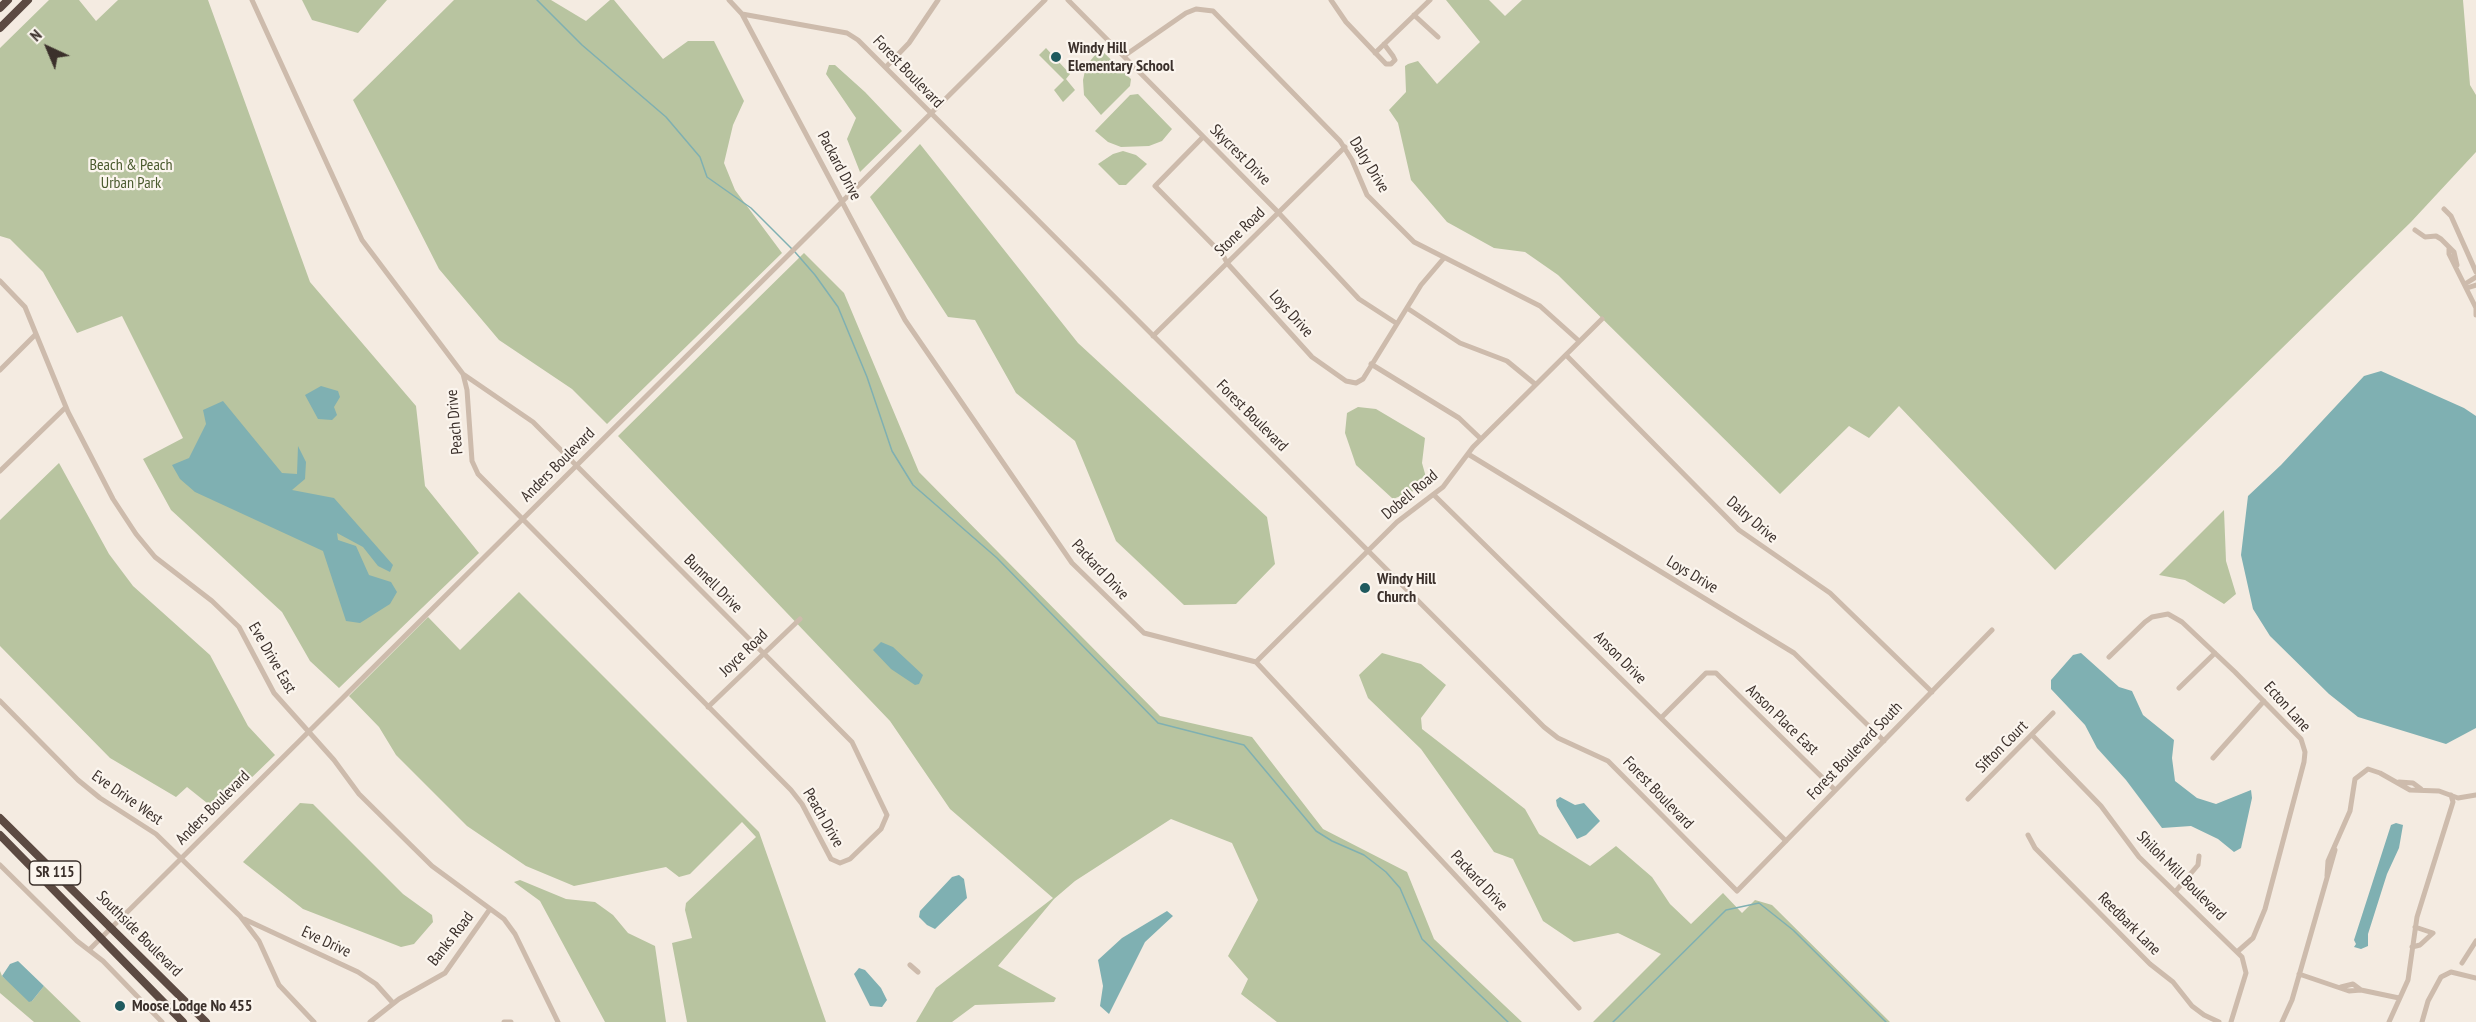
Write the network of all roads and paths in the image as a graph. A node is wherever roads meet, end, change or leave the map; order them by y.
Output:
1 (28, 0) edge
2 (252, 0) edge
3 (729, 0) edge
4 (938, 0) edge
5 (1045, 0) edge
6 (1068, 0) edge
7 (1331, 0) edge
8 (1430, 0) edge
9 (4, 3) edge
10 (15, 13) junction
11 (742, 14) junction
12 (1414, 15) junction
13 (0, 28) edge
14 (1438, 37) dead end
15 (1384, 44) junction
16 (1375, 53) junction
17 (1124, 56) junction
18 (886, 67) junction
19 (930, 114) junction
20 (1203, 137) junction
21 (1345, 147) junction
22 (842, 201) junction
23 (2444, 209) dead end
24 (1278, 214) junction
25 (2415, 230) dead end
26 (1444, 258) junction
27 (1227, 263) junction
28 (2476, 272) edge
29 (2476, 278) edge
30 (0, 282) edge
31 (2476, 285) edge
32 (2466, 286) junction
33 (1407, 308) junction
34 (2476, 308) edge
35 (2476, 315) edge
36 (1602, 319) dead end
37 (1396, 323) junction
38 (36, 334) junction
39 (1153, 336) junction
40 (1579, 341) junction
41 (1566, 355) junction
42 (1371, 364) junction
43 (0, 370) edge
44 (463, 374) junction
45 (1536, 384) junction
46 (66, 407) junction
47 (1481, 439) junction
48 (1468, 454) junction
49 (577, 465) junction
50 (0, 471) edge
51 (1434, 495) junction
52 (522, 520) junction
53 (1368, 551) junction
54 (800, 619) dead end
55 (1992, 630) dead end
56 (762, 653) junction
57 (2215, 653) junction
58 (2109, 657) dead end
59 (1256, 662) junction
60 (2179, 688) dead end
61 (1932, 692) junction
62 (2264, 700) junction
63 (0, 701) edge
64 (708, 707) junction
65 (2054, 713) dead end
66 (1662, 717) junction
67 (308, 732) junction
68 (2033, 736) junction
69 (1884, 741) junction
70 (2213, 758) dead end
71 (1835, 790) junction
72 (2451, 795) junction
73 (2476, 795) edge
74 (1968, 799) dead end
75 (0, 818) edge
76 (2028, 835) dead end
77 (0, 836) edge
78 (1786, 841) junction
79 (867, 844) joint
80 (2199, 856) dead end
81 (181, 858) junction
82 (0, 865) edge
83 (1737, 891) joint
84 (2175, 892) junction
85 (490, 909) junction
86 (240, 916) junction
87 (2415, 927) junction
88 (111, 928) junction
89 (101, 938) junction
90 (2476, 941) edge
91 (2412, 947) junction
92 (89, 950) junction
93 (2237, 952) junction
94 (2462, 963) dead end
95 (910, 965) dead end
96 (2476, 971) edge
97 (918, 972) dead end
98 (2299, 974) junction
99 (2475, 978) edge
100 (2399, 998) junction
101 (393, 1003) junction
102 (1579, 1008) dead end
103 (162, 1022) edge
104 (183, 1022) edge
105 (207, 1022) edge
106 (314, 1022) edge
107 (370, 1022) edge
108 (504, 1022) edge
109 (511, 1022) edge
110 (558, 1022) edge
111 (2219, 1022) edge
112 (2231, 1022) edge
113 (2282, 1022) edge
114 (2389, 1022) edge
115 (2421, 1022) edge

1 - 10 highway
2 - 44 street, Peach Drive
3 - 11 street
4 - 18 street
5 - 19 street, Anders Boulevard
6 - 17 street, Skycrest Drive
7 - 16 street
8 - 12 street
9 - 10 street
10 - 13 highway
11 - 18 street, Forest Boulevard
11 - 22 street, Packard Drive
12 - 14 street
12 - 15 street
15 - 16 street
15 - 16 street
17 - 20 street, Skycrest Drive
17 - 21 street, Dalry Drive
18 - 19 street, Forest Boulevard
19 - 22 street, Anders Boulevard
19 - 39 street, Forest Boulevard
20 - 24 street, Skycrest Drive
20 - 27 street, Loys Drive
21 - 24 street, Stone Road
21 - 26 street, Dalry Drive
22 - 49 street, Anders Boulevard
22 - 59 street, Packard Drive
23 - 28 street
24 - 27 street, Stone Road
24 - 37 street, Skycrest Drive
25 - 32 street
26 - 33 street
26 - 40 street, Dalry Drive
27 - 39 street, Stone Road
27 - 42 street, Loys Drive
29 - 32 street
30 - 38 street, Eve Drive East
31 - 32 street
32 - 34 street
33 - 37 street
33 - 45 street
34 - 35 street
36 - 40 street, Dobell Road
37 - 42 street
38 - 43 street
38 - 46 street, Eve Drive East
39 - 53 street, Forest Boulevard
40 - 41 street, Dobell Road
41 - 45 street, Dobell Road
41 - 61 street, Dalry Drive
42 - 47 street
44 - 49 street, Bunnell Drive
44 - 52 street, Peach Drive
45 - 47 street, Dobell Road
46 - 50 street
46 - 67 street, Eve Drive East
47 - 48 street, Dobell Road
48 - 51 street, Dobell Road
48 - 69 street, Loys Drive
49 - 52 street, Anders Boulevard
49 - 56 street, Bunnell Drive
51 - 53 street, Dobell Road
51 - 66 street, Anson Drive
52 - 64 street, Peach Drive
52 - 67 street, Anders Boulevard
53 - 59 street, Dobell Road
53 - 83 street, Forest Boulevard
54 - 56 street, Joyce Road
55 - 61 street, Forest Boulevard South
56 - 64 street, Joyce Road
56 - 79 street, Bunnell Drive
57 - 58 street, Ecton Lane
57 - 60 street
57 - 62 street, Ecton Lane
59 - 102 street, Packard Drive
61 - 69 street, Forest Boulevard South
62 - 70 street
62 - 93 street, Ecton Lane
63 - 81 street, Eve Drive West
64 - 79 street, Peach Drive
65 - 68 street, Sifton Court
66 - 71 street, Anson Place East
66 - 78 street, Anson Drive
67 - 81 street, Anders Boulevard
67 - 85 street, Eve Drive East
68 - 74 street, Sifton Court
68 - 84 street, Shiloh Mill Boulevard
69 - 71 street, Forest Boulevard South
71 - 78 street, Forest Boulevard South
72 - 73 street
72 - 87 street
72 - 98 street
75 - 88 highway, Southside Boulevard / SR 115
76 - 111 street, Reedbark Lane
77 - 89 highway, Southside Boulevard / SR 115
78 - 83 street, Forest Boulevard South
80 - 84 street
81 - 86 street, Eve Drive West
81 - 88 street, Anders Boulevard
82 - 92 street
84 - 93 street, Shiloh Mill Boulevard
85 - 101 street, Banks Road
85 - 110 street, Eve Drive East
86 - 101 street, Eve Drive
86 - 106 street
87 - 91 street
87 - 91 street
88 - 89 street, Anders Boulevard
88 - 105 highway, Southside Boulevard / SR 115
89 - 92 street, Anders Boulevard
89 - 104 highway, Southside Boulevard / SR 115
90 - 94 street
91 - 100 street
92 - 103 street
93 - 112 street
95 - 97 street
96 - 99 street
98 - 100 street
98 - 113 street
99 - 115 street
100 - 114 street
101 - 107 street, Banks Road
108 - 109 street

